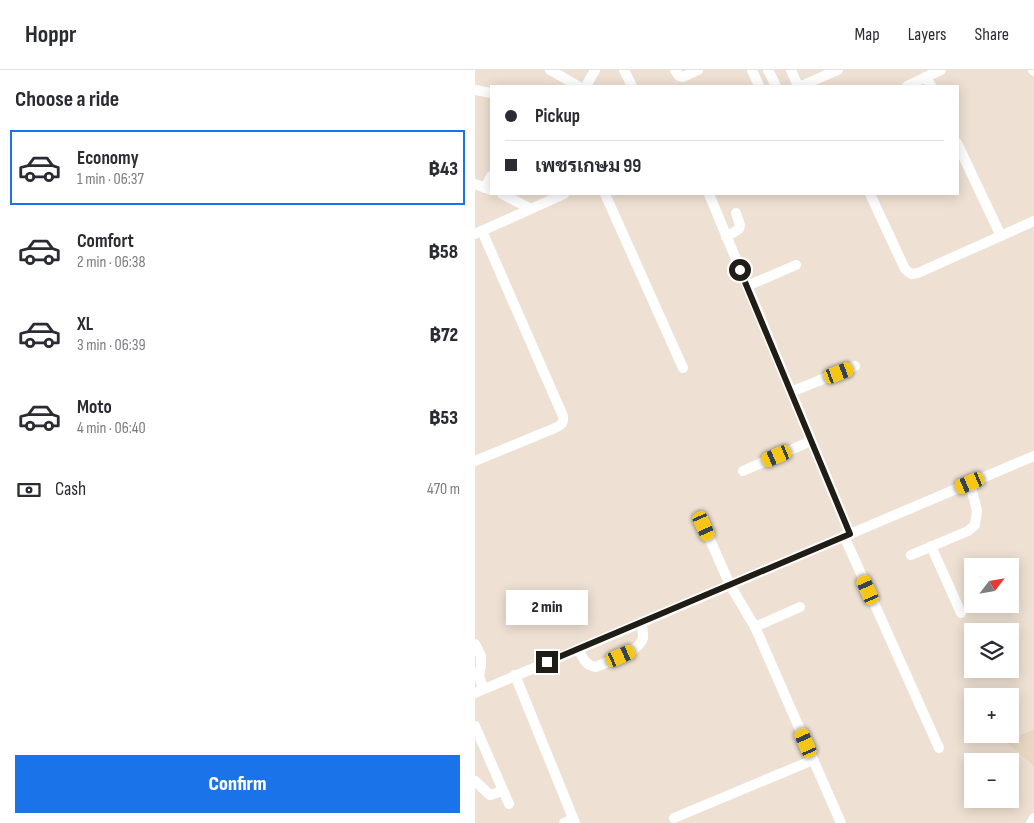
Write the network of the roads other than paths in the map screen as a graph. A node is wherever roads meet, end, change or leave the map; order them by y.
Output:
1 (550, 70) edge
2 (595, 70) edge
3 (624, 70) edge
4 (675, 70) edge
5 (698, 70) edge
6 (751, 70) edge
7 (768, 70) edge
8 (791, 70) edge
9 (838, 70) edge
10 (941, 70) edge
11 (929, 82) edge
12 (817, 83) edge
13 (576, 85) edge
14 (587, 85) edge
15 (632, 85) edge
16 (758, 85) edge
17 (776, 85) edge
18 (799, 85) edge
19 (912, 85) edge
20 (475, 90) edge
21 (490, 93) edge
22 (959, 147) edge
23 (504, 195) edge
24 (559, 195) edge
25 (605, 195) edge
26 (709, 195) edge
27 (870, 195) edge
28 (544, 198) edge
29 (531, 208) junction
30 (737, 213) dead end
31 (1034, 221) edge
32 (479, 232) edge
33 (1001, 236) junction
34 (726, 237) junction
35 (797, 264) dead end
36 (747, 286) junction
37 (855, 366) dead end
38 (683, 368) dead end
39 (791, 392) junction
40 (811, 441) junction
41 (1034, 456) edge
42 (475, 462) edge
43 (743, 471) dead end
44 (970, 483) junction
45 (704, 526) dead end
46 (847, 535) junction
47 (931, 546) junction
48 (911, 555) dead end
49 (731, 585) junction
50 (800, 607) dead end
51 (961, 613) dead end
52 (641, 622) junction
53 (755, 628) junction
54 (475, 644) edge
55 (577, 649) junction
56 (515, 675) junction
57 (479, 691) edge
58 (475, 726) edge
59 (939, 748) dead end
60 (813, 760) junction
61 (475, 781) edge
62 (503, 791) junction
63 (509, 804) dead end
64 (674, 818) dead end
65 (1034, 818) edge
66 (571, 822) edge
67 (841, 823) edge
68 (1031, 823) edge

1 - 13 street
2 - 14 street
3 - 15 street
4 - 5 street
6 - 16 street
7 - 17 street
8 - 18 street
9 - 12 street
10 - 11 street
11 - 19 street
20 - 21 street
22 - 33 street
23 - 29 street
24 - 28 street
25 - 38 street
26 - 34 street
27 - 33 street
28 - 29 street
29 - 32 street
30 - 34 street
31 - 33 street
32 - 42 street
34 - 36 street
35 - 36 street
36 - 39 street
37 - 39 street
39 - 40 street
40 - 43 street
40 - 46 street
41 - 44 street
44 - 46 street
44 - 47 street
45 - 49 street
46 - 49 street
46 - 59 street
47 - 48 street
47 - 51 street
49 - 52 street
49 - 53 street
50 - 53 street
52 - 55 street
52 - 55 street
53 - 60 street
54 - 57 street
55 - 56 street
56 - 57 street
56 - 66 street
58 - 62 street
60 - 64 street
60 - 67 street
61 - 62 street
62 - 63 street
65 - 68 street

